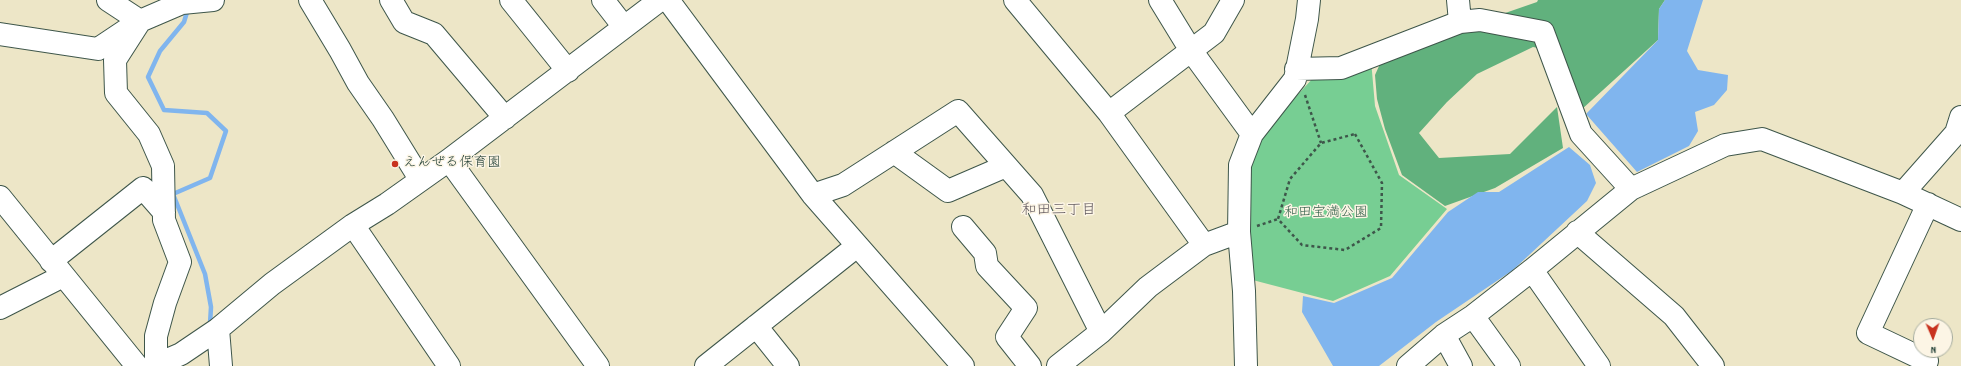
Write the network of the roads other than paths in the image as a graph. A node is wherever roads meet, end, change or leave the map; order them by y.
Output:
1 (108, 0) edge
2 (391, 0) edge
3 (511, 0) edge
4 (603, 0) edge
5 (660, 0) edge
6 (668, 0) edge
7 (1015, 0) edge
8 (1160, 0) edge
9 (1233, 0) edge
10 (1309, 0) edge
11 (1458, 0) edge
12 (198, 1) edge
13 (315, 1) edge
14 (140, 21) junction
15 (1460, 22) junction
16 (624, 27) junction
17 (0, 34) edge
18 (1190, 49) junction
19 (1296, 69) junction
20 (568, 71) junction
21 (1109, 113) junction
22 (506, 118) junction
23 (1959, 129) edge
24 (1252, 134) junction
25 (894, 152) junction
26 (449, 160) junction
27 (1006, 166) junction
28 (420, 179) junction
29 (1631, 189) junction
30 (1903, 193) junction
31 (813, 195) junction
32 (0, 198) edge
33 (1928, 204) junction
34 (164, 212) junction
35 (1961, 220) edge
36 (353, 225) junction
37 (963, 227) dead end
38 (1239, 232) junction
39 (1577, 232) junction
40 (1204, 245) junction
41 (857, 246) junction
42 (57, 268) junction
43 (1532, 270) junction
44 (0, 308) edge
45 (1473, 316) junction
46 (756, 326) junction
47 (218, 329) junction
48 (1101, 332) junction
49 (1444, 336) junction
50 (158, 362) edge
51 (221, 366) edge
52 (449, 366) edge
53 (598, 366) edge
54 (706, 366) edge
55 (788, 366) edge
56 (963, 366) edge
57 (1030, 366) edge
58 (1058, 366) edge
59 (1246, 366) edge
60 (1408, 366) edge
61 (1461, 366) edge
62 (1509, 366) edge
63 (1599, 366) edge
64 (1713, 366) edge
65 (1925, 366) edge

1 - 14 street
2 - 22 street
3 - 20 street
4 - 16 street
5 - 16 street
6 - 31 street
7 - 21 street
8 - 18 street
9 - 18 street
10 - 19 street
11 - 15 street
12 - 14 street
13 - 28 street
14 - 17 street
14 - 34 street
15 - 19 street
15 - 29 street
16 - 20 street
18 - 21 street
18 - 24 street
19 - 24 street
20 - 22 street
21 - 40 street
22 - 26 street
23 - 30 street
24 - 38 street
25 - 27 street
25 - 27 street
25 - 31 street
26 - 28 street
26 - 53 street
27 - 48 street
28 - 36 street
29 - 30 street
29 - 39 street
30 - 33 street
31 - 41 street
32 - 42 street
33 - 35 street
33 - 65 street
34 - 42 street
34 - 50 street
36 - 47 street
36 - 52 street
37 - 57 street
38 - 40 street
38 - 59 street
39 - 43 street
39 - 64 street
40 - 48 street
41 - 46 street
41 - 56 street
42 - 44 street
42 - 50 street
43 - 45 street
43 - 63 street
45 - 49 street
45 - 62 street
46 - 54 street
46 - 55 street
47 - 50 street
47 - 51 street
48 - 58 street
49 - 60 street
49 - 61 street

